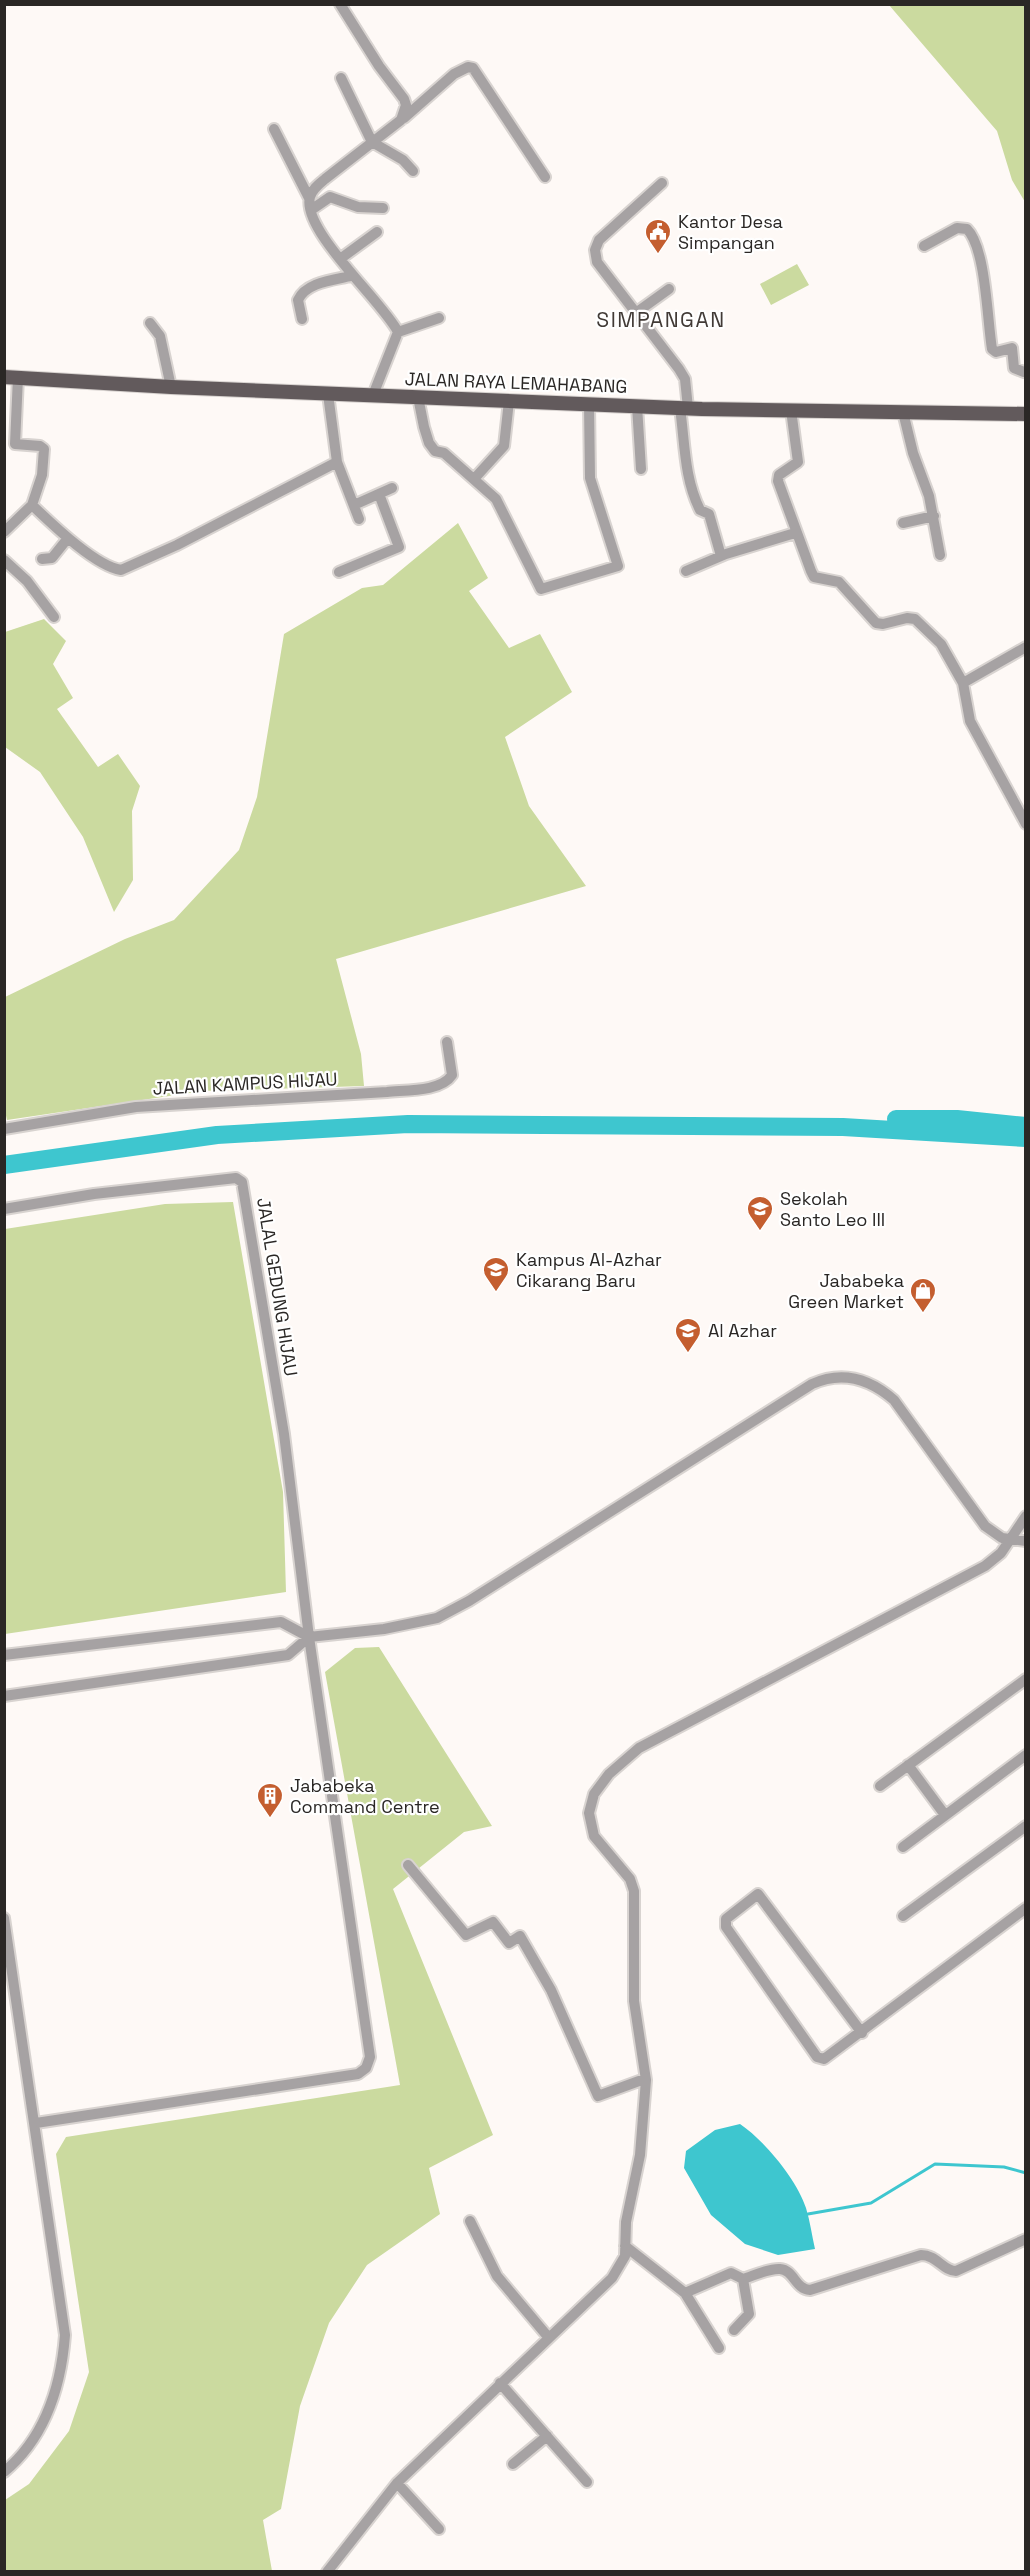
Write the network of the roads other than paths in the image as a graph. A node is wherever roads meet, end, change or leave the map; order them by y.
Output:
1 (339, 4) edge
2 (341, 78) dead end
3 (401, 120) junction
4 (274, 129) dead end
5 (372, 142) junction
6 (413, 171) dead end
7 (545, 177) dead end
8 (662, 183) dead end
9 (310, 204) junction
10 (383, 208) dead end
11 (377, 232) dead end
12 (924, 246) dead end
13 (340, 259) junction
14 (351, 276) junction
15 (669, 289) dead end
16 (637, 312) junction
17 (302, 318) dead end
18 (439, 318) dead end
19 (150, 323) dead end
20 (398, 332) junction
21 (1024, 372) dead end
22 (11, 377) edge
23 (171, 387) junction
24 (328, 394) junction
25 (373, 395) junction
26 (418, 397) junction
27 (509, 401) junction
28 (588, 404) junction
29 (637, 406) junction
30 (684, 408) junction
31 (791, 410) junction
32 (903, 412) junction
33 (1026, 414) edge
34 (337, 462) junction
35 (641, 469) dead end
36 (474, 480) junction
37 (392, 488) dead end
38 (378, 494) junction
39 (32, 505) junction
40 (354, 505) junction
41 (934, 516) junction
42 (359, 519) dead end
43 (903, 523) dead end
44 (6, 527) edge
45 (795, 533) junction
46 (68, 538) junction
47 (940, 555) dead end
48 (721, 556) junction
49 (42, 559) dead end
50 (4, 560) edge
51 (686, 571) dead end
52 (339, 572) dead end
53 (54, 617) dead end
54 (1026, 647) edge
55 (963, 683) junction
56 (1026, 824) edge
57 (447, 1042) dead end
58 (4, 1129) edge
59 (4, 1209) edge
60 (1026, 1516) edge
61 (1010, 1540) junction
62 (1026, 1541) edge
63 (309, 1637) junction
64 (4, 1655) edge
65 (1025, 1680) edge
66 (4, 1696) edge
67 (1026, 1755) edge
68 (908, 1765) junction
69 (880, 1786) dead end
70 (945, 1815) junction
71 (1026, 1826) edge
72 (903, 1846) dead end
73 (408, 1865) dead end
74 (1026, 1908) edge
75 (903, 1916) dead end
76 (4, 1918) edge
77 (862, 2033) junction
78 (646, 2080) junction
79 (36, 2123) junction
80 (470, 2221) dead end
81 (1026, 2239) edge
82 (625, 2246) junction
83 (743, 2279) junction
84 (685, 2293) junction
85 (735, 2331) dead end
86 (549, 2338) junction
87 (719, 2348) dead end
88 (500, 2383) junction
89 (547, 2436) junction
90 (513, 2464) dead end
91 (4, 2472) edge
92 (587, 2482) dead end
93 (397, 2483) junction
94 (438, 2529) dead end
95 (328, 2571) edge

1 - 3 street
2 - 5 street
3 - 5 street
3 - 7 street
4 - 9 street
5 - 6 street
5 - 9 street
8 - 16 street
9 - 10 street
9 - 13 street
11 - 13 street
12 - 21 street
13 - 14 street
14 - 17 street
14 - 20 street
15 - 16 street
16 - 30 street
18 - 20 street
19 - 23 street
20 - 25 street
22 - 23 main road, JALAN RAYA LEMAHABANG
22 - 39 street
23 - 24 main road, JALAN RAYA LEMAHABANG
24 - 25 main road, JALAN RAYA LEMAHABANG
24 - 34 street
25 - 26 main road, JALAN RAYA LEMAHABANG
26 - 27 main road, JALAN RAYA LEMAHABANG
26 - 36 street
27 - 28 main road, JALAN RAYA LEMAHABANG
27 - 36 street
28 - 29 main road, JALAN RAYA LEMAHABANG
28 - 36 street
29 - 30 main road, JALAN RAYA LEMAHABANG
29 - 35 street
30 - 31 main road, JALAN RAYA LEMAHABANG
30 - 48 street
31 - 32 main road, JALAN RAYA LEMAHABANG
31 - 45 street
32 - 33 main road, JALAN RAYA LEMAHABANG
32 - 41 street
34 - 40 street
34 - 46 street
37 - 38 street
38 - 40 street
38 - 52 street
39 - 44 street
39 - 46 street
40 - 42 street
41 - 43 street
41 - 47 street
45 - 48 street
45 - 55 street
46 - 49 street
48 - 51 street
50 - 53 street
54 - 55 street
55 - 56 street
57 - 58 street, JALAN KAMPUS HIJAU
59 - 63 street, JALAL GEDUNG HIJAU
60 - 61 street
61 - 62 street
61 - 63 street
61 - 78 street
63 - 64 street
63 - 66 street
63 - 79 street
65 - 68 street
67 - 70 street
68 - 69 street
68 - 70 street
70 - 72 street
71 - 75 street
73 - 78 street
74 - 77 street
76 - 79 street
77 - 77 street
78 - 82 street
79 - 91 street
80 - 86 street
81 - 83 street
82 - 84 street
82 - 86 street
83 - 84 street
83 - 85 street
84 - 87 street
86 - 88 street
88 - 89 street
88 - 93 street
89 - 90 street
89 - 92 street
93 - 94 street
93 - 95 street

